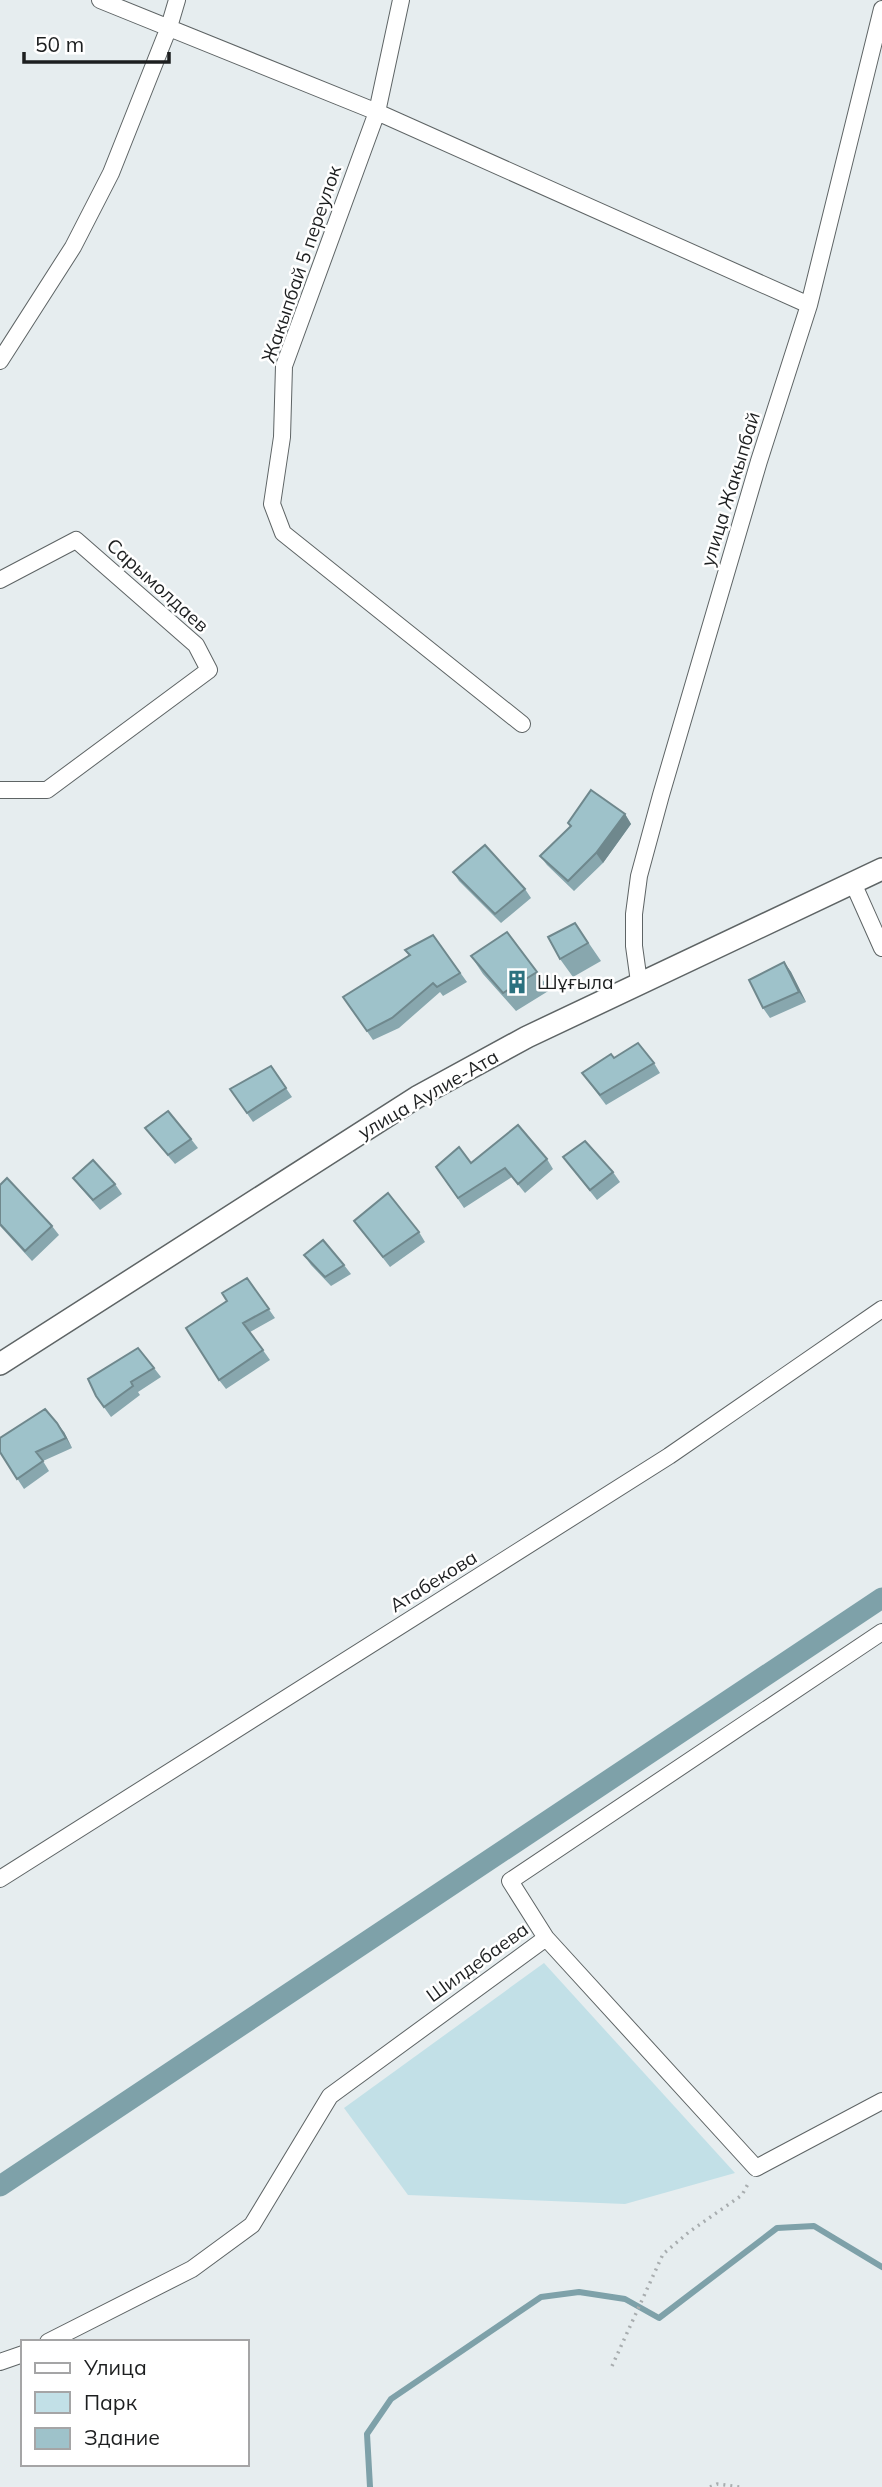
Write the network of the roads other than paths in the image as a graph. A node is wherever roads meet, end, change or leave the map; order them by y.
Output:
1 (100, 0) edge
2 (177, 0) edge
3 (401, 0) edge
4 (882, 9) edge
5 (169, 27) junction
6 (377, 112) junction
7 (809, 305) junction
8 (0, 361) edge
9 (0, 580) edge
10 (522, 724) dead end
11 (0, 790) edge
12 (882, 869) edge
13 (853, 883) junction
14 (882, 948) edge
15 (639, 982) junction
16 (882, 1308) edge
17 (0, 1364) edge
18 (882, 1632) edge
19 (0, 1879) edge
20 (546, 1938) junction
21 (882, 2101) edge
22 (52, 2340) edge
23 (21, 2355) edge
24 (0, 2362) edge

1 - 5 street
2 - 5 street
3 - 6 street, Жакыпбай 5 переулок
4 - 7 street, улица Жакыпбай
5 - 6 street
5 - 8 street
6 - 7 street
6 - 10 street, Жакыпбай 5 переулок
7 - 15 street, улица Жакыпбай
9 - 11 street, Сарымолдаев
12 - 13 main road, улица Аулие-Ата
13 - 14 street
13 - 15 main road, улица Аулие-Ата
15 - 17 main road, улица Аулие-Ата
16 - 19 street, Атабекова
18 - 20 street, Шилдебаева
20 - 21 street
20 - 22 street, Шилдебаева
23 - 24 street

